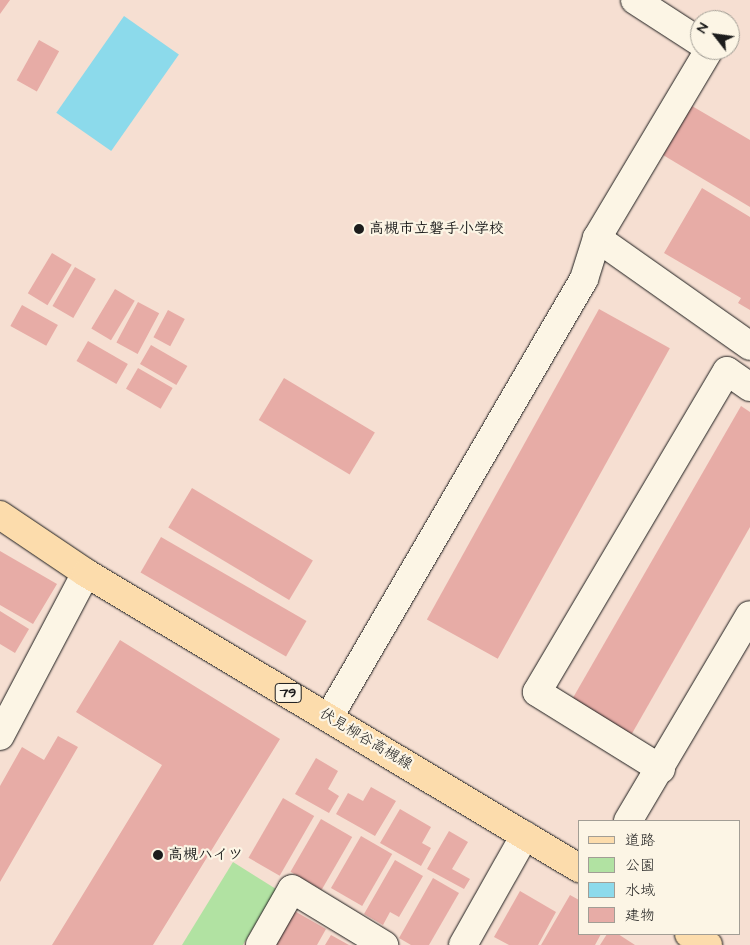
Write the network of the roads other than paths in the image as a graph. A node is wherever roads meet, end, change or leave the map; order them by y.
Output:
1 (635, 0) edge
2 (690, 36) edge
3 (703, 60) edge
4 (597, 238) junction
5 (750, 346) edge
6 (750, 387) edge
7 (0, 515) edge
8 (86, 574) junction
9 (750, 615) edge
10 (328, 717) junction
11 (0, 736) edge
12 (661, 769) junction
13 (629, 820) edge
14 (525, 835) junction
15 (578, 867) edge
16 (691, 935) edge
17 (260, 945) edge
18 (384, 945) edge
19 (463, 945) edge
20 (708, 945) edge

1 - 2 street
3 - 4 street
4 - 5 street
4 - 10 street
6 - 12 street
7 - 8 main road, 伏見柳谷高槻線 / 79
8 - 10 main road, 伏見柳谷高槻線 / 79
8 - 11 street
9 - 12 street
10 - 14 main road, 伏見柳谷高槻線 / 79
12 - 13 street
14 - 15 main road, 伏見柳谷高槻線 / 79
14 - 19 street
16 - 20 main road
17 - 18 street

